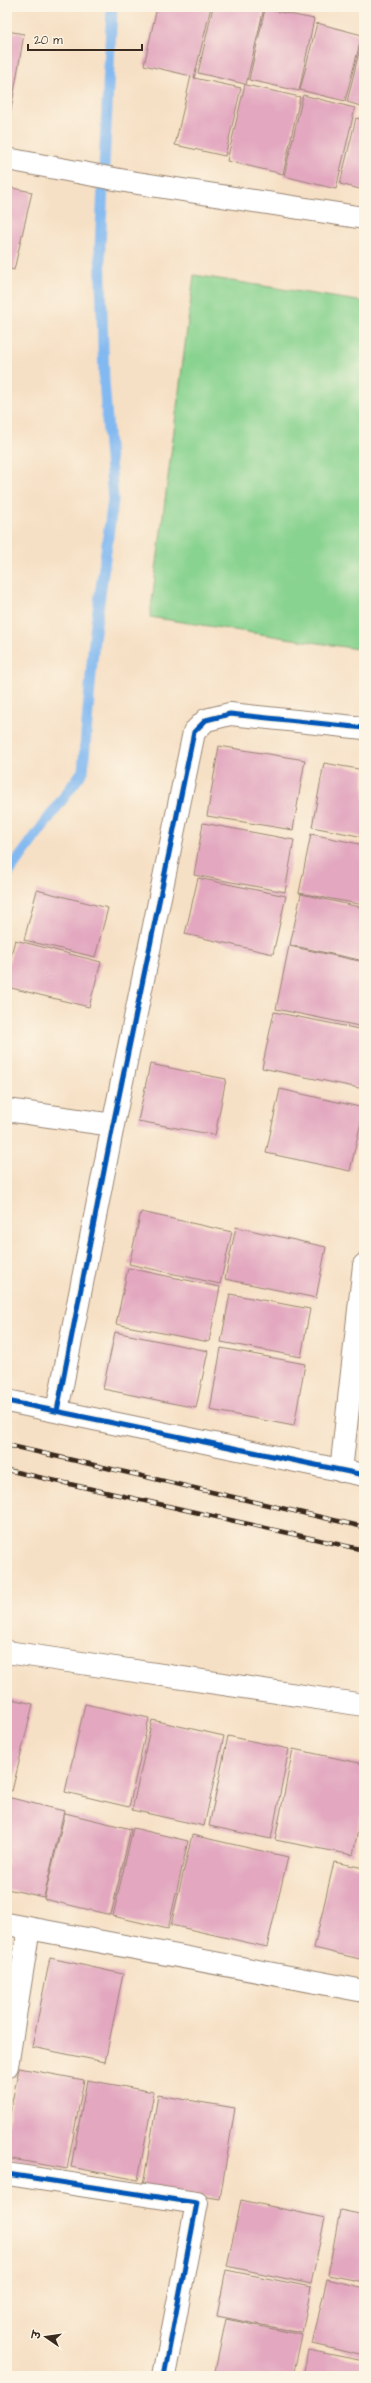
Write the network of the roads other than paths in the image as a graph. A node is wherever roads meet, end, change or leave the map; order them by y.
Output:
1 (7, 159) edge
2 (364, 218) edge
3 (364, 728) edge
4 (7, 1110) edge
5 (113, 1125) junction
6 (364, 1265) edge
7 (7, 1401) edge
8 (57, 1411) junction
9 (341, 1471) junction
10 (364, 1475) edge
11 (7, 1652) edge
12 (364, 1705) edge
13 (7, 1924) edge
14 (29, 1928) junction
15 (364, 1991) edge
16 (7, 2066) edge
17 (7, 2174) edge
18 (164, 2376) edge

1 - 2 street
3 - 5 street
4 - 5 street
5 - 8 street
6 - 9 street
7 - 8 street
8 - 9 street
9 - 10 street
11 - 12 street
13 - 14 street
14 - 15 street
14 - 16 street
17 - 18 street

